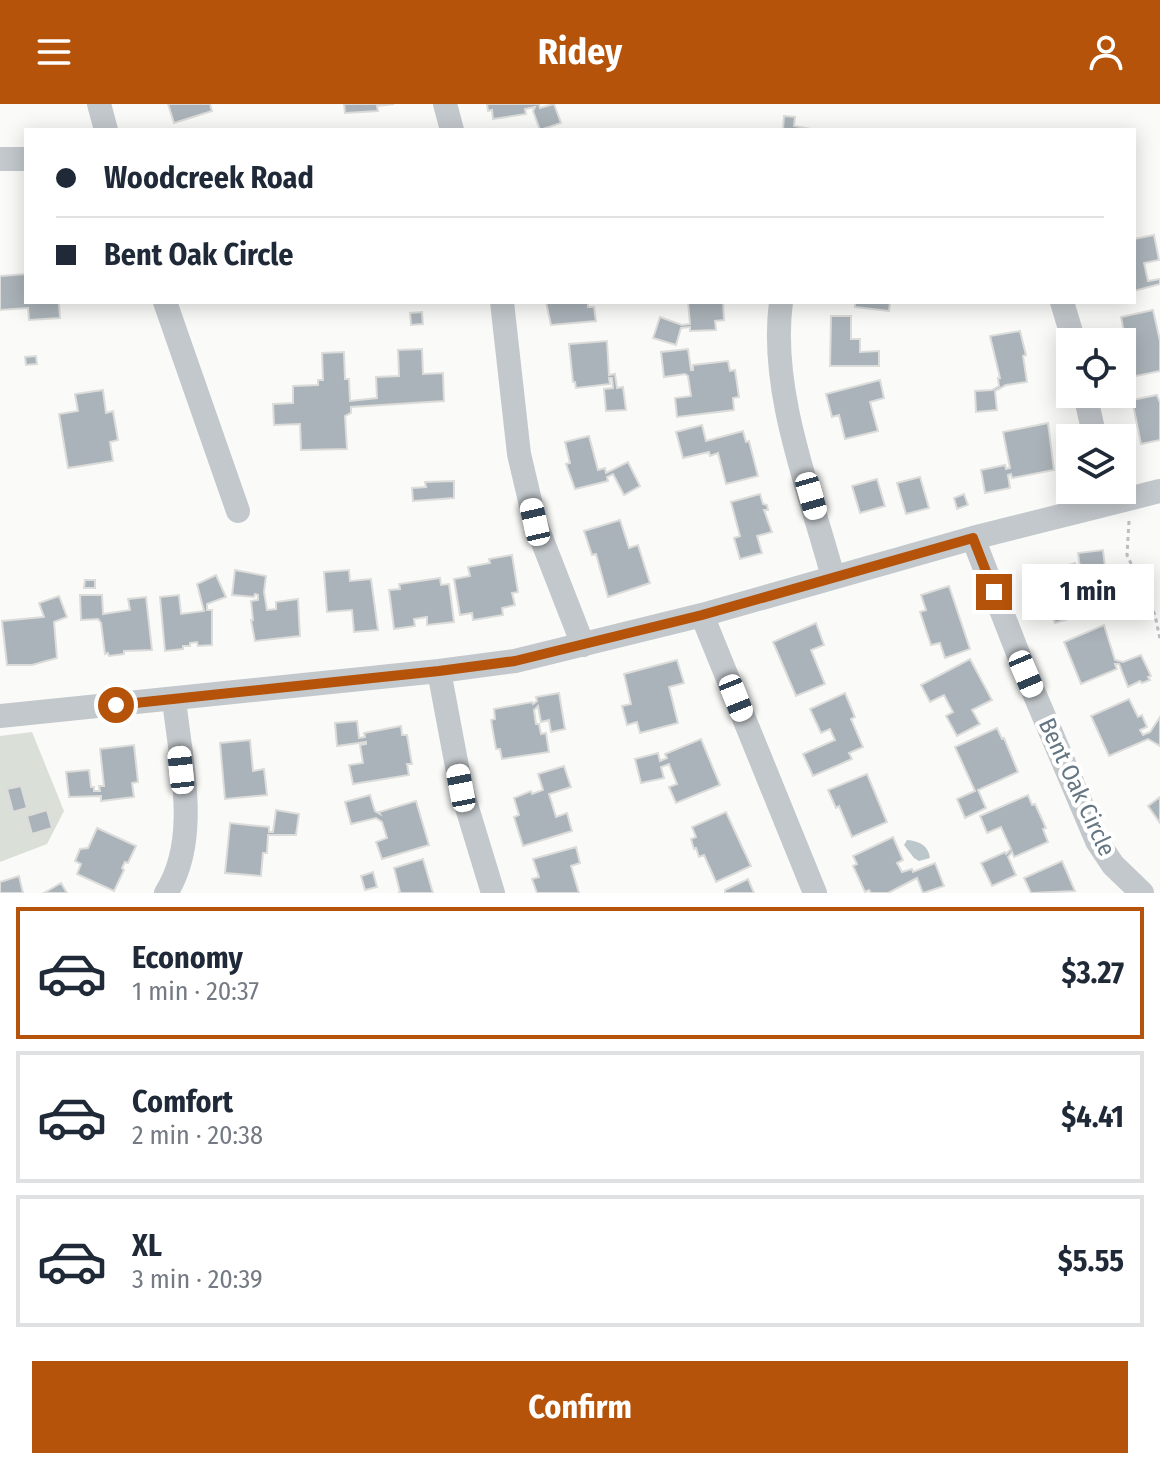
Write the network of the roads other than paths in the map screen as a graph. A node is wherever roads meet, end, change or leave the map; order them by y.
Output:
1 (99, 104) edge
2 (445, 104) edge
3 (105, 128) edge
4 (451, 128) edge
5 (0, 159) edge
6 (24, 159) edge
7 (166, 304) edge
8 (502, 304) edge
9 (781, 304) edge
10 (1063, 304) edge
11 (1070, 328) edge
12 (1160, 491) edge
13 (1136, 497) edge
14 (1111, 504) edge
15 (238, 511) dead end
16 (973, 538) junction
17 (833, 577) junction
18 (702, 615) junction
19 (583, 645) junction
20 (439, 671) junction
21 (174, 699) junction
22 (0, 716) edge
23 (166, 893) edge
24 (493, 893) edge
25 (815, 893) edge
26 (1142, 893) edge

1 - 3 street
2 - 4 street
5 - 6 street
7 - 15 street
8 - 19 street
9 - 17 street
10 - 11 street
12 - 13 street
14 - 16 street
16 - 17 street
16 - 26 street, Bent Oak Circle
17 - 18 street
18 - 19 street
18 - 25 street
19 - 20 street
20 - 21 street
20 - 24 street
21 - 22 street
21 - 23 street

